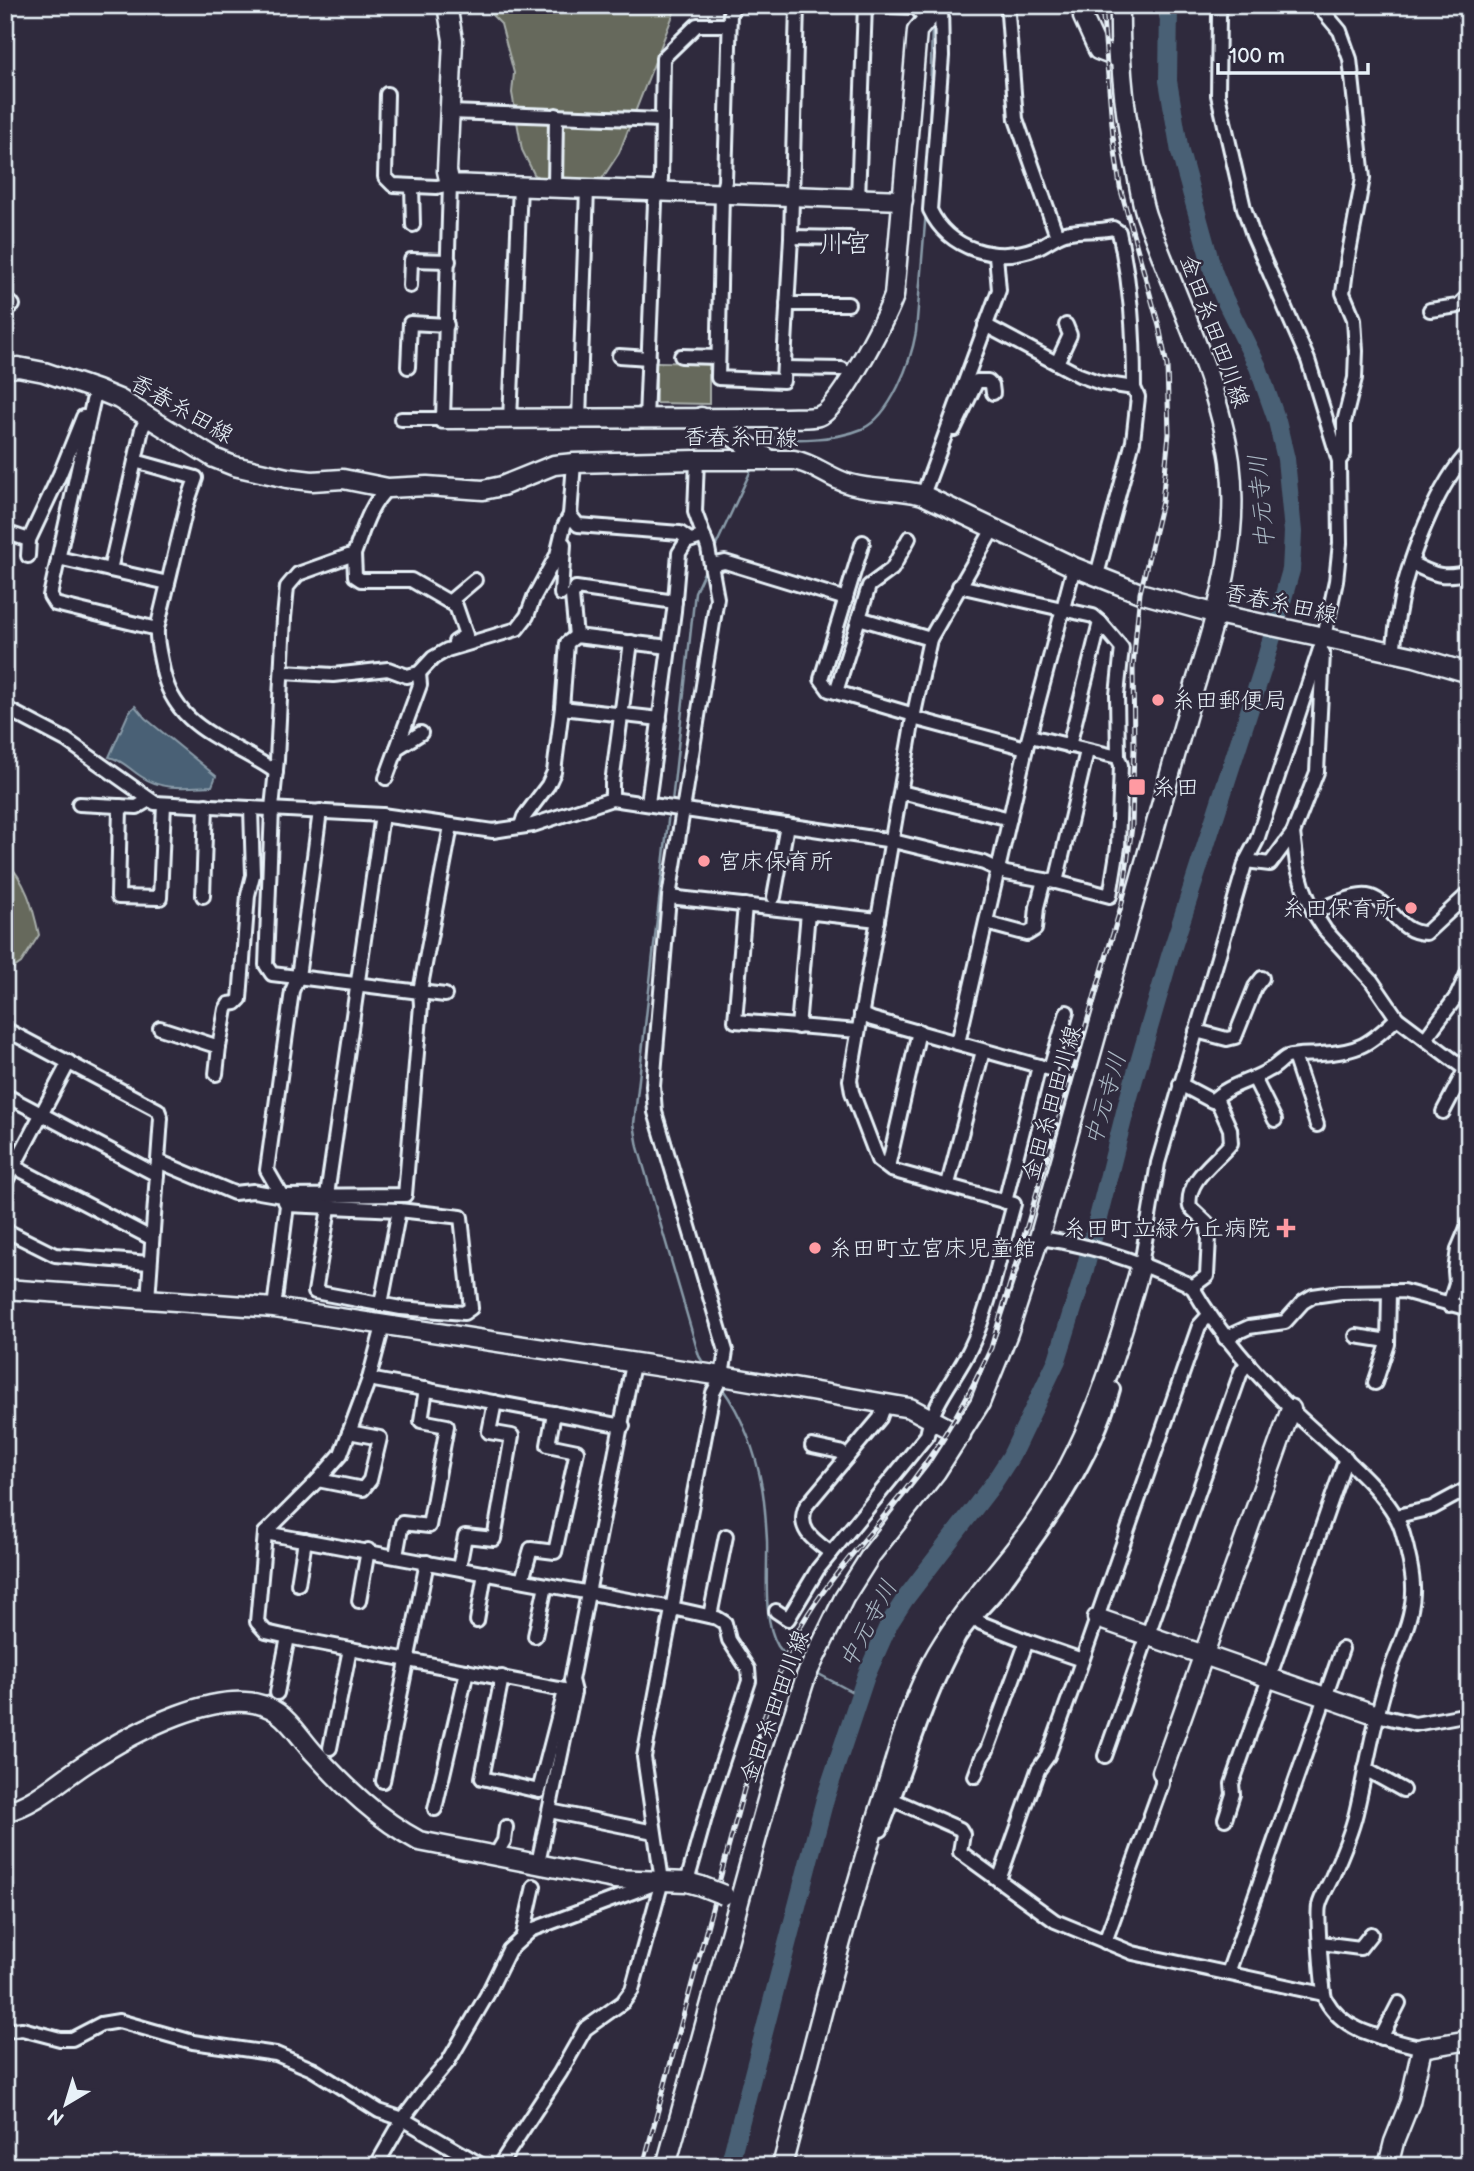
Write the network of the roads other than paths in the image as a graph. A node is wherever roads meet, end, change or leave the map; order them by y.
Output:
1 (447, 5) edge
2 (735, 5) edge
3 (797, 5) edge
4 (867, 5) edge
5 (1009, 5) edge
6 (1083, 5) edge
7 (1120, 5) edge
8 (1221, 5) edge
9 (1318, 5) edge
10 (935, 10) edge
11 (729, 26) junction
12 (1119, 58) junction
13 (387, 94) dead end
14 (450, 112) junction
15 (556, 115) junction
16 (662, 120) junction
17 (450, 184) junction
18 (412, 186) junction
19 (520, 186) junction
20 (555, 187) junction
21 (587, 189) junction
22 (657, 193) junction
23 (722, 194) junction
24 (792, 197) junction
25 (858, 199) junction
26 (903, 200) junction
27 (413, 225) dead end
28 (1056, 236) junction
29 (790, 237) junction
30 (850, 238) dead end
31 (996, 255) junction
32 (449, 261) junction
33 (410, 286) dead end
34 (1469, 296) edge
35 (787, 304) junction
36 (848, 304) dead end
37 (1430, 310) dead end
38 (447, 325) junction
39 (1066, 325) dead end
40 (985, 326) junction
41 (619, 356) dead end
42 (681, 356) dead end
43 (649, 358) junction
44 (718, 358) junction
45 (1057, 363) junction
46 (408, 367) dead end
47 (784, 368) junction
48 (5, 369) edge
49 (842, 369) dead end
50 (1134, 388) junction
51 (97, 390) junction
52 (993, 393) dead end
53 (89, 416) junction
54 (148, 416) junction
55 (701, 417) junction
56 (401, 419) dead end
57 (443, 419) junction
58 (579, 419) junction
59 (646, 419) junction
60 (510, 420) junction
61 (943, 439) junction
62 (1469, 452) edge
63 (697, 460) junction
64 (771, 460) junction
65 (135, 461) junction
66 (1339, 461) junction
67 (574, 463) junction
68 (388, 488) junction
69 (923, 495) junction
70 (567, 520) junction
71 (993, 529) junction
72 (5, 532) edge
73 (704, 536) junction
74 (909, 538) dead end
75 (29, 540) junction
76 (690, 540) junction
77 (863, 542) dead end
78 (354, 554) junction
79 (28, 556) dead end
80 (58, 558) junction
81 (1410, 564) junction
82 (711, 565) junction
83 (1074, 567) junction
84 (110, 570) junction
85 (1469, 572) edge
86 (1097, 575) junction
87 (475, 580) dead end
88 (168, 583) junction
89 (960, 586) junction
90 (561, 594) dead end
91 (846, 599) junction
92 (449, 602) junction
93 (675, 602) junction
94 (1062, 609) junction
95 (1223, 616) junction
96 (859, 618) junction
97 (1100, 622) junction
98 (158, 629) junction
99 (576, 636) junction
100 (1318, 636) junction
101 (930, 639) junction
102 (631, 642) junction
103 (669, 647) junction
104 (447, 650) junction
105 (1393, 653) junction
106 (283, 672) junction
107 (419, 673) junction
108 (1469, 673) edge
109 (836, 692) junction
110 (5, 708) edge
111 (562, 708) junction
112 (622, 714) junction
113 (913, 717) junction
114 (660, 719) junction
115 (421, 733) dead end
116 (1028, 742) junction
117 (1069, 746) junction
118 (397, 748) junction
119 (1087, 751) junction
120 (1118, 757) junction
121 (276, 772) junction
122 (386, 778) dead end
123 (901, 792) junction
124 (612, 799) junction
125 (149, 800) junction
126 (648, 803) junction
127 (79, 804) dead end
128 (164, 804) junction
129 (206, 805) junction
130 (120, 806) junction
131 (251, 807) junction
132 (272, 808) junction
133 (682, 810) junction
134 (320, 811) junction
135 (382, 815) junction
136 (1010, 819) junction
137 (787, 825) junction
138 (451, 826) junction
139 (521, 826) junction
140 (1293, 833) junction
141 (893, 841) junction
142 (1246, 861) junction
143 (998, 869) junction
144 (1050, 881) junction
145 (1469, 893) edge
146 (203, 896) dead end
147 (669, 897) junction
148 (774, 897) dead end
149 (745, 905) junction
150 (808, 912) junction
151 (1314, 913) junction
152 (878, 920) junction
153 (986, 923) junction
154 (1469, 970) edge
155 (298, 978) junction
156 (1262, 978) dead end
157 (358, 984) junction
158 (420, 991) junction
159 (445, 995) dead end
160 (1067, 1012) dead end
161 (861, 1014) junction
162 (1397, 1018) junction
163 (798, 1027) junction
164 (160, 1028) dead end
165 (5, 1029) edge
166 (858, 1031) junction
167 (919, 1031) junction
168 (1196, 1031) junction
169 (1425, 1039) junction
170 (958, 1043) junction
171 (219, 1047) junction
172 (983, 1051) junction
173 (1294, 1056) junction
174 (69, 1062) junction
175 (1039, 1066) junction
176 (1467, 1071) edge
177 (216, 1074) dead end
178 (1254, 1078) junction
179 (1180, 1084) junction
180 (5, 1095) edge
181 (1216, 1098) junction
182 (1443, 1112) dead end
183 (42, 1114) junction
184 (1275, 1120) dead end
185 (1317, 1125) dead end
186 (158, 1161) junction
187 (10, 1164) edge
188 (888, 1167) junction
189 (157, 1175) junction
190 (5, 1183) edge
191 (948, 1184) junction
192 (284, 1200) junction
193 (328, 1201) junction
194 (1005, 1202) junction
195 (399, 1210) junction
196 (1469, 1223) edge
197 (5, 1230) edge
198 (151, 1238) junction
199 (1047, 1239) junction
200 (1136, 1262) junction
201 (149, 1263) junction
202 (1192, 1287) junction
203 (5, 1289) edge
204 (1389, 1291) junction
205 (148, 1300) junction
206 (381, 1304) junction
207 (1449, 1305) junction
208 (274, 1308) junction
209 (1469, 1308) edge
210 (1209, 1315) junction
211 (383, 1326) junction
212 (1356, 1336) dead end
213 (1225, 1338) junction
214 (1388, 1341) junction
215 (1248, 1362) junction
216 (634, 1364) junction
217 (722, 1376) junction
218 (369, 1379) junction
219 (1375, 1383) dead end
220 (1104, 1386) junction
221 (426, 1389) junction
222 (495, 1402) junction
223 (885, 1404) junction
224 (1291, 1409) junction
225 (554, 1413) junction
226 (930, 1417) junction
227 (622, 1426) junction
228 (349, 1432) junction
229 (961, 1435) junction
230 (811, 1446) dead end
231 (847, 1457) junction
232 (1346, 1458) junction
233 (318, 1480) junction
234 (1469, 1488) edge
235 (1397, 1516) junction
236 (265, 1533) junction
237 (726, 1536) dead end
238 (306, 1540) junction
239 (368, 1550) junction
240 (831, 1553) junction
241 (396, 1556) junction
242 (427, 1562) junction
243 (460, 1568) junction
244 (485, 1573) junction
245 (522, 1580) junction
246 (298, 1584) dead end
247 (546, 1585) junction
248 (589, 1593) junction
249 (359, 1601) dead end
250 (671, 1608) junction
251 (776, 1611) dead end
252 (710, 1616) junction
253 (975, 1618) junction
254 (1097, 1618) junction
255 (477, 1621) dead end
256 (536, 1636) dead end
257 (1147, 1636) junction
258 (288, 1637) junction
259 (1027, 1641) junction
260 (350, 1648) junction
261 (1342, 1649) dead end
262 (1202, 1654) junction
263 (407, 1660) junction
264 (1082, 1660) junction
265 (467, 1671) junction
266 (502, 1677) junction
267 (1268, 1677) junction
268 (569, 1691) junction
269 (277, 1693) dead end
270 (1326, 1698) junction
271 (1469, 1713) edge
272 (1377, 1715) junction
273 (330, 1748) dead end
274 (1105, 1756) dead end
275 (1365, 1769) junction
276 (1162, 1772) joint
277 (975, 1776) dead end
278 (383, 1781) dead end
279 (1403, 1790) dead end
280 (894, 1800) junction
281 (435, 1809) dead end
282 (550, 1811) junction
283 (5, 1812) edge
284 (1225, 1819) dead end
285 (506, 1827) dead end
286 (654, 1832) junction
287 (540, 1854) dead end
288 (865, 1855) junction
289 (495, 1856) junction
290 (999, 1880) junction
291 (660, 1882) junction
292 (694, 1884) junction
293 (534, 1885) dead end
294 (732, 1897) junction
295 (1371, 1934) dead end
296 (523, 1935) junction
297 (1105, 1942) junction
298 (1321, 1943) junction
299 (1228, 1973) junction
300 (1323, 1994) junction
301 (1399, 2003) dead end
302 (5, 2031) edge
303 (1381, 2038) junction
304 (1469, 2040) edge
305 (1422, 2048) junction
306 (403, 2119) junction
307 (376, 2166) edge
308 (483, 2166) edge
309 (499, 2166) edge
310 (666, 2166) edge
311 (782, 2166) edge
312 (1388, 2166) edge

1 - 14 street
2 - 11 street
3 - 24 street
4 - 10 street
4 - 25 street
5 - 28 street
6 - 12 street
7 - 12 street, 金田糸田田川線
8 - 66 street
9 - 66 street
10 - 26 street
10 - 31 street
11 - 16 street
11 - 23 street
12 - 95 street, 金田糸田田川線
13 - 18 street
14 - 15 street
14 - 17 street
15 - 16 street
15 - 20 street
16 - 22 street
17 - 18 street
17 - 19 street
17 - 32 street
18 - 27 street
19 - 20 street
19 - 60 street
20 - 21 street
21 - 22 street
21 - 58 street
22 - 23 street
22 - 43 street
23 - 24 street
23 - 44 street
24 - 25 street
24 - 29 street
25 - 26 street
26 - 55 street
28 - 31 street
28 - 50 street
29 - 30 street
29 - 35 street
31 - 40 street
32 - 33 street
32 - 38 street
34 - 37 street
35 - 36 street
35 - 47 street
38 - 46 street
38 - 57 street
39 - 45 street
40 - 45 street
40 - 61 street
41 - 43 street
42 - 44 street
43 - 59 street
44 - 47 street
45 - 50 street
47 - 49 street
48 - 51 street, 香春糸田線
50 - 86 street
51 - 53 street
51 - 54 street, 香春糸田線
52 - 61 street
53 - 75 street
53 - 80 street
54 - 65 street
54 - 68 street, 香春糸田線
55 - 59 street
55 - 64 street
56 - 57 street
57 - 60 street
58 - 59 street
58 - 60 street
61 - 69 street
62 - 81 street
63 - 64 street, 香春糸田線
63 - 67 street, 香春糸田線
63 - 73 street
64 - 69 street, 香春糸田線
65 - 84 street
65 - 88 street
66 - 100 street
67 - 68 street, 香春糸田線
67 - 70 street
68 - 78 street
69 - 71 street, 香春糸田線
70 - 76 street
70 - 90 street
70 - 104 street
71 - 83 street, 香春糸田線
71 - 89 street
72 - 75 street
73 - 76 street
73 - 82 street
74 - 96 street
75 - 79 street
76 - 93 street
77 - 91 street
78 - 92 street
78 - 106 street
80 - 84 street
80 - 98 street
81 - 85 street
81 - 105 street
82 - 91 street
82 - 133 street
83 - 86 street, 香春糸田線
83 - 94 street
84 - 88 street
86 - 95 street, 香春糸田線
87 - 92 street
88 - 98 street
89 - 94 street
89 - 101 street
91 - 109 street
92 - 104 street
93 - 99 street
93 - 103 street
94 - 97 street
94 - 116 street
95 - 100 street, 香春糸田線
95 - 199 street, 金田糸田田川線
96 - 101 street
96 - 109 street
97 - 117 street
97 - 120 street
98 - 121 street
99 - 102 street
99 - 111 street
100 - 105 street, 香春糸田線
100 - 140 street
100 - 142 street
101 - 113 street
102 - 103 street
102 - 112 street
103 - 114 street
104 - 107 street
105 - 108 street, 香春糸田線
106 - 107 street
106 - 121 street
107 - 118 street
109 - 113 street
110 - 125 street
111 - 112 street
111 - 139 street
112 - 114 street
112 - 124 street
113 - 116 street
113 - 123 street
114 - 126 street
115 - 118 street
116 - 117 street
116 - 136 street
117 - 119 street
118 - 122 street
119 - 120 street
119 - 144 street
120 - 144 street
121 - 132 street
123 - 136 street
123 - 141 street
124 - 126 street
124 - 139 street
125 - 128 street
125 - 130 street
126 - 133 street
127 - 130 street
128 - 129 street
128 - 130 street
129 - 131 street
129 - 146 street
131 - 132 street
131 - 171 street
132 - 134 street
132 - 155 street
133 - 137 street
133 - 147 street
134 - 135 street
134 - 155 street
135 - 138 street
135 - 157 street
136 - 143 street
137 - 141 street
137 - 148 street
138 - 139 street
138 - 158 street
140 - 142 street
140 - 151 street
141 - 143 street
141 - 152 street
142 - 168 street
143 - 144 street
143 - 153 street
144 - 153 street
145 - 151 street
147 - 149 street
147 - 217 street
149 - 150 street
149 - 163 street
150 - 152 street
150 - 163 street
151 - 162 street
152 - 161 street
153 - 170 street
154 - 169 street
155 - 157 street
155 - 192 street
156 - 168 street
157 - 158 street
157 - 193 street
158 - 159 street
158 - 193 street
160 - 175 street
161 - 166 street
161 - 167 street
162 - 169 street
162 - 173 street
163 - 166 street
164 - 171 street
165 - 174 street
166 - 188 street
167 - 170 street
167 - 188 street
168 - 179 street
169 - 176 street
170 - 172 street
171 - 177 street
172 - 175 street
172 - 191 street
173 - 178 street
173 - 185 street
174 - 183 street
174 - 186 street
175 - 194 street
176 - 182 street
178 - 181 street
178 - 184 street
179 - 181 street
179 - 200 street
180 - 183 street
181 - 202 street
183 - 187 street
183 - 189 street
186 - 189 street
186 - 192 street
187 - 190 street
187 - 198 street
188 - 191 street
189 - 198 street
191 - 194 street
192 - 193 street
192 - 208 street
193 - 195 street
193 - 206 street
194 - 226 street
195 - 206 street
195 - 206 street
196 - 207 street
197 - 201 street
198 - 201 street
199 - 200 street
199 - 229 street, 金田糸田田川線
200 - 202 street
200 - 220 street
201 - 205 street
202 - 210 street
203 - 205 street
204 - 207 street
204 - 213 street
204 - 214 street
205 - 208 street
207 - 209 street
208 - 211 street
210 - 213 street
210 - 254 street
211 - 216 street
211 - 218 street
212 - 214 street
213 - 215 street
214 - 219 street
215 - 224 street
215 - 257 street
216 - 217 street
216 - 227 street
217 - 223 street
217 - 250 street
218 - 221 street
218 - 228 street
220 - 253 street
220 - 288 street
221 - 222 street
221 - 241 street
222 - 225 street
222 - 243 street
223 - 226 street
223 - 231 street
224 - 232 street
224 - 262 street
225 - 227 street
225 - 245 street
226 - 229 street
226 - 240 street
227 - 248 street
228 - 233 street
228 - 233 street
229 - 294 street, 金田糸田田川線
230 - 231 street
231 - 240 street
232 - 235 street
232 - 267 street
233 - 236 street
234 - 235 street
235 - 272 street
236 - 238 street
236 - 258 street
237 - 252 street
238 - 239 street
238 - 246 street
239 - 241 street
239 - 249 street
240 - 251 street
241 - 242 street
242 - 243 street
242 - 263 street
243 - 244 street
244 - 245 street
244 - 255 street
245 - 247 street
247 - 248 street
247 - 256 street
248 - 250 street
248 - 268 street
250 - 252 street
250 - 286 street
252 - 292 street
253 - 259 street
253 - 280 street
254 - 257 street
254 - 264 street
257 - 262 street
257 - 274 street
258 - 260 street
258 - 269 street
259 - 264 street
259 - 277 street
260 - 263 street
260 - 273 street
261 - 270 street
262 - 267 street
262 - 276 street
263 - 265 street
263 - 278 street
264 - 290 street
265 - 266 street
265 - 281 street
266 - 268 street
266 - 268 street
267 - 270 street
267 - 284 street
268 - 282 street
270 - 272 street
270 - 299 street
271 - 272 street
272 - 275 street
275 - 279 street
275 - 298 street
276 - 297 street
280 - 288 street
280 - 290 street
282 - 286 street
282 - 287 street
283 - 289 street
285 - 289 street
286 - 291 street
288 - 311 street
289 - 291 street
290 - 297 street
291 - 292 street
291 - 296 street
291 - 309 street
292 - 294 street, bridge
293 - 296 street
294 - 310 street, 金田糸田田川線
295 - 298 street
296 - 306 street
297 - 299 street
298 - 300 street
299 - 300 street
300 - 303 street
301 - 303 street
302 - 306 street
303 - 305 street
304 - 305 street
305 - 312 street
306 - 307 street
306 - 308 street

